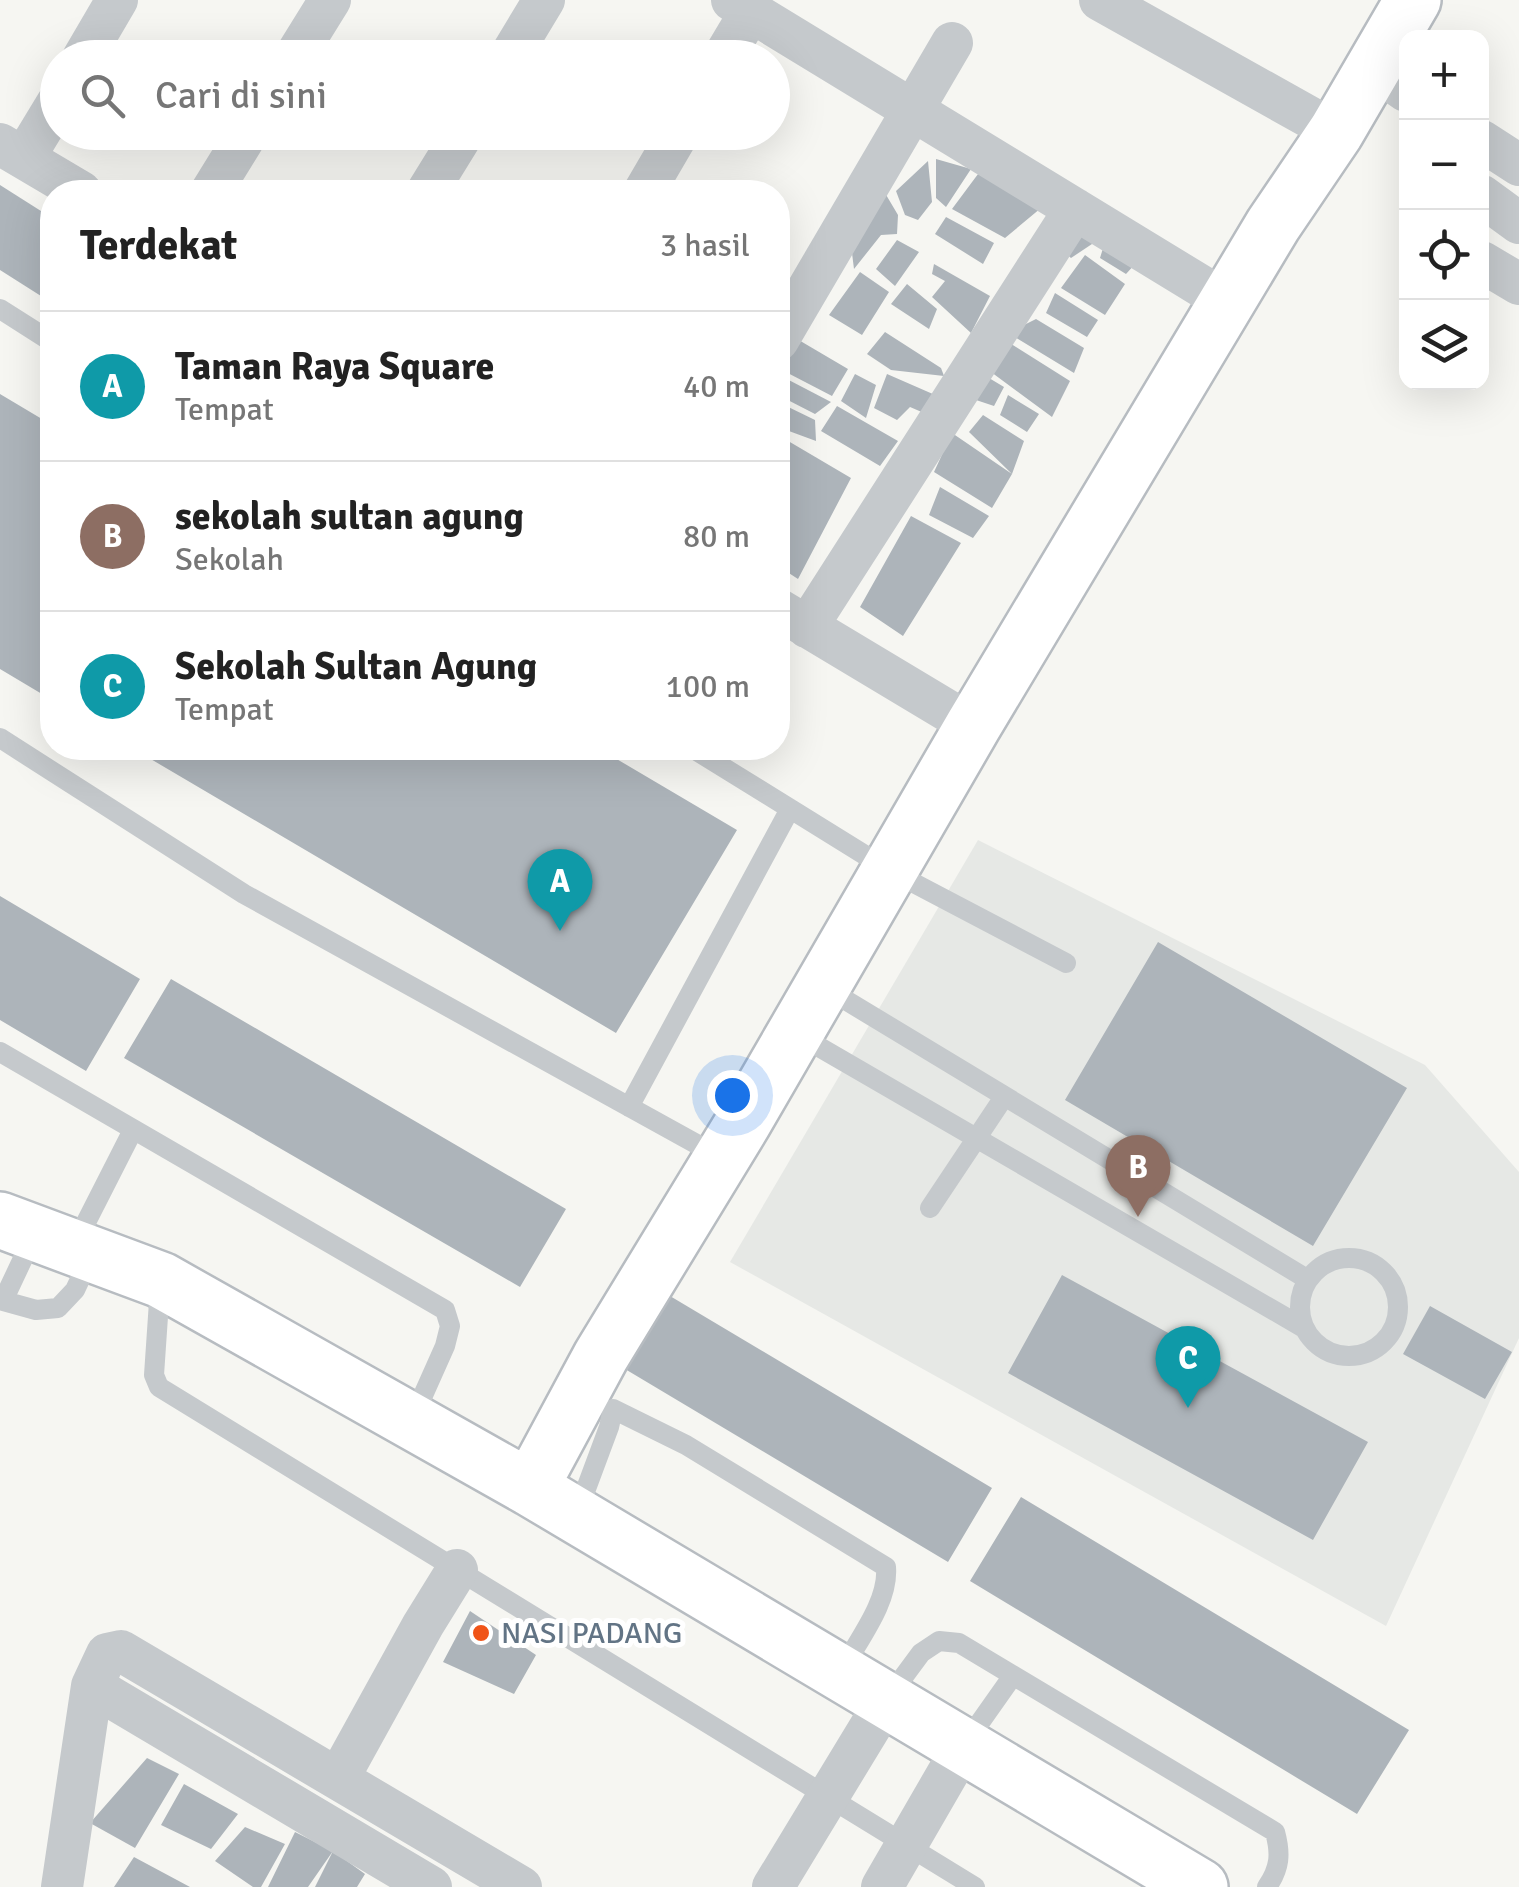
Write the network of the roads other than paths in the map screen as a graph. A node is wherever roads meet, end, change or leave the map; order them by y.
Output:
1 (117, 0) edge
2 (330, 0) edge
3 (544, 0) edge
4 (1100, 0) edge
5 (1413, 0) edge
6 (741, 6) edge
7 (94, 40) edge
8 (305, 40) edge
9 (521, 40) edge
10 (729, 40) edge
11 (952, 43) dead end
12 (1390, 80) edge
13 (914, 112) junction
14 (40, 121) edge
15 (1336, 132) junction
16 (1489, 146) edge
17 (237, 150) edge
18 (453, 150) edge
19 (668, 150) edge
20 (12, 151) edge
21 (1519, 165) edge
22 (61, 180) edge
23 (218, 180) edge
24 (435, 180) edge
25 (651, 180) edge
26 (1489, 201) edge
27 (1075, 209) junction
28 (1519, 222) edge
29 (1489, 266) edge
30 (1519, 284) edge
31 (1228, 303) junction
32 (0, 309) edge
33 (790, 320) edge
34 (40, 334) edge
35 (792, 618) edge
36 (974, 726) junction
37 (0, 738) edge
38 (711, 760) edge
39 (790, 809) junction
40 (889, 870) junction
41 (1066, 963) dead end
42 (822, 986) junction
43 (795, 1033) junction
44 (0, 1052) edge
45 (1004, 1096) junction
46 (629, 1107) junction
47 (134, 1130) junction
48 (979, 1139) junction
49 (721, 1158) junction
50 (930, 1208) dead end
51 (50, 1238) edge
52 (1307, 1279) junction
53 (161, 1280) junction
54 (2, 1300) edge
55 (1304, 1328) junction
56 (412, 1421) junction
57 (553, 1502) junction
58 (457, 1570) junction
59 (841, 1672) junction
60 (1012, 1677) junction
61 (92, 1686) junction
62 (886, 1700) junction
63 (963, 1747) junction
64 (295, 1754) junction
65 (338, 1780) junction
66 (272, 1793) junction
67 (827, 1794) junction
68 (413, 1823) junction
69 (907, 1843) junction
70 (391, 1863) junction
71 (62, 1887) edge
72 (431, 1887) edge
73 (522, 1887) edge
74 (773, 1887) edge
75 (882, 1887) edge
76 (975, 1887) edge
77 (1200, 1887) edge
78 (1267, 1887) edge

1 - 7 street
2 - 8 street
3 - 9 street
4 - 15 street
5 - 12 street
6 - 10 street
6 - 13 street
11 - 13 street
12 - 15 street
13 - 27 street
13 - 33 street
14 - 20 street
15 - 31 street
16 - 21 street
17 - 23 street
18 - 24 street
19 - 25 street
20 - 22 street
26 - 28 street
27 - 31 street
27 - 35 street
29 - 30 street
31 - 36 street
32 - 34 lane
35 - 36 street
36 - 40 street
37 - 46 lane
38 - 39 lane
39 - 40 lane
39 - 46 lane
40 - 41 lane
40 - 42 street
42 - 43 street
42 - 45 lane
43 - 48 lane
43 - 49 street
44 - 47 lane
45 - 48 lane
45 - 52 lane
46 - 49 lane
47 - 51 lane
47 - 56 lane
48 - 50 lane
48 - 55 lane
49 - 57 street
51 - 53 street
51 - 54 lane
51 - 54 lane
52 - 55 lane
52 - 55 lane
53 - 56 street
53 - 58 lane
56 - 57 street
57 - 59 street
57 - 59 lane
58 - 65 street
58 - 67 lane
59 - 62 street
60 - 62 lane
60 - 63 lane
60 - 78 lane
61 - 64 street
61 - 66 street
61 - 71 street
62 - 63 street
62 - 67 street
63 - 69 street
63 - 77 street
64 - 65 street
64 - 66 street
65 - 68 street
66 - 70 street
67 - 69 lane
67 - 74 street
68 - 70 street
68 - 73 street
69 - 75 street
69 - 76 lane
70 - 72 street

